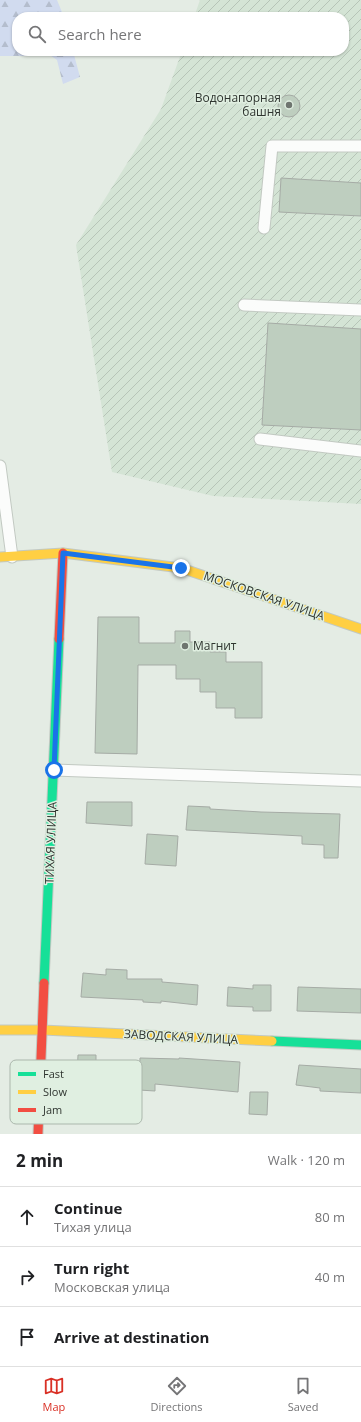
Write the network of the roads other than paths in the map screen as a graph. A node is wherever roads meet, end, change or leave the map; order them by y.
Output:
1 (361, 146) edge
2 (264, 228) dead end
3 (244, 305) dead end
4 (361, 310) edge
5 (260, 439) dead end
6 (361, 451) edge
7 (0, 466) edge
8 (63, 553) junction
9 (12, 556) junction
10 (0, 557) edge
11 (361, 629) edge
12 (54, 770) junction
13 (361, 781) edge
14 (0, 1030) edge
15 (42, 1030) junction
16 (361, 1045) edge
17 (41, 1060) edge
18 (38, 1124) edge
19 (38, 1134) edge

1 - 2 lane
3 - 4 lane
5 - 6 lane
7 - 9 lane
8 - 9 street, МОСКОВСКАЯ УЛИЦА
8 - 11 street, МОСКОВСКАЯ УЛИЦА
8 - 12 street, ТИХАЯ УЛИЦА
9 - 10 street, МОСКОВСКАЯ УЛИЦА
12 - 13 lane
12 - 15 street, ТИХАЯ УЛИЦА
14 - 15 street, ЗАВОДСКАЯ УЛИЦА
15 - 16 street, ЗАВОДСКАЯ УЛИЦА
15 - 17 street, ТИХАЯ УЛИЦА
18 - 19 street, ТИХАЯ УЛИЦА

